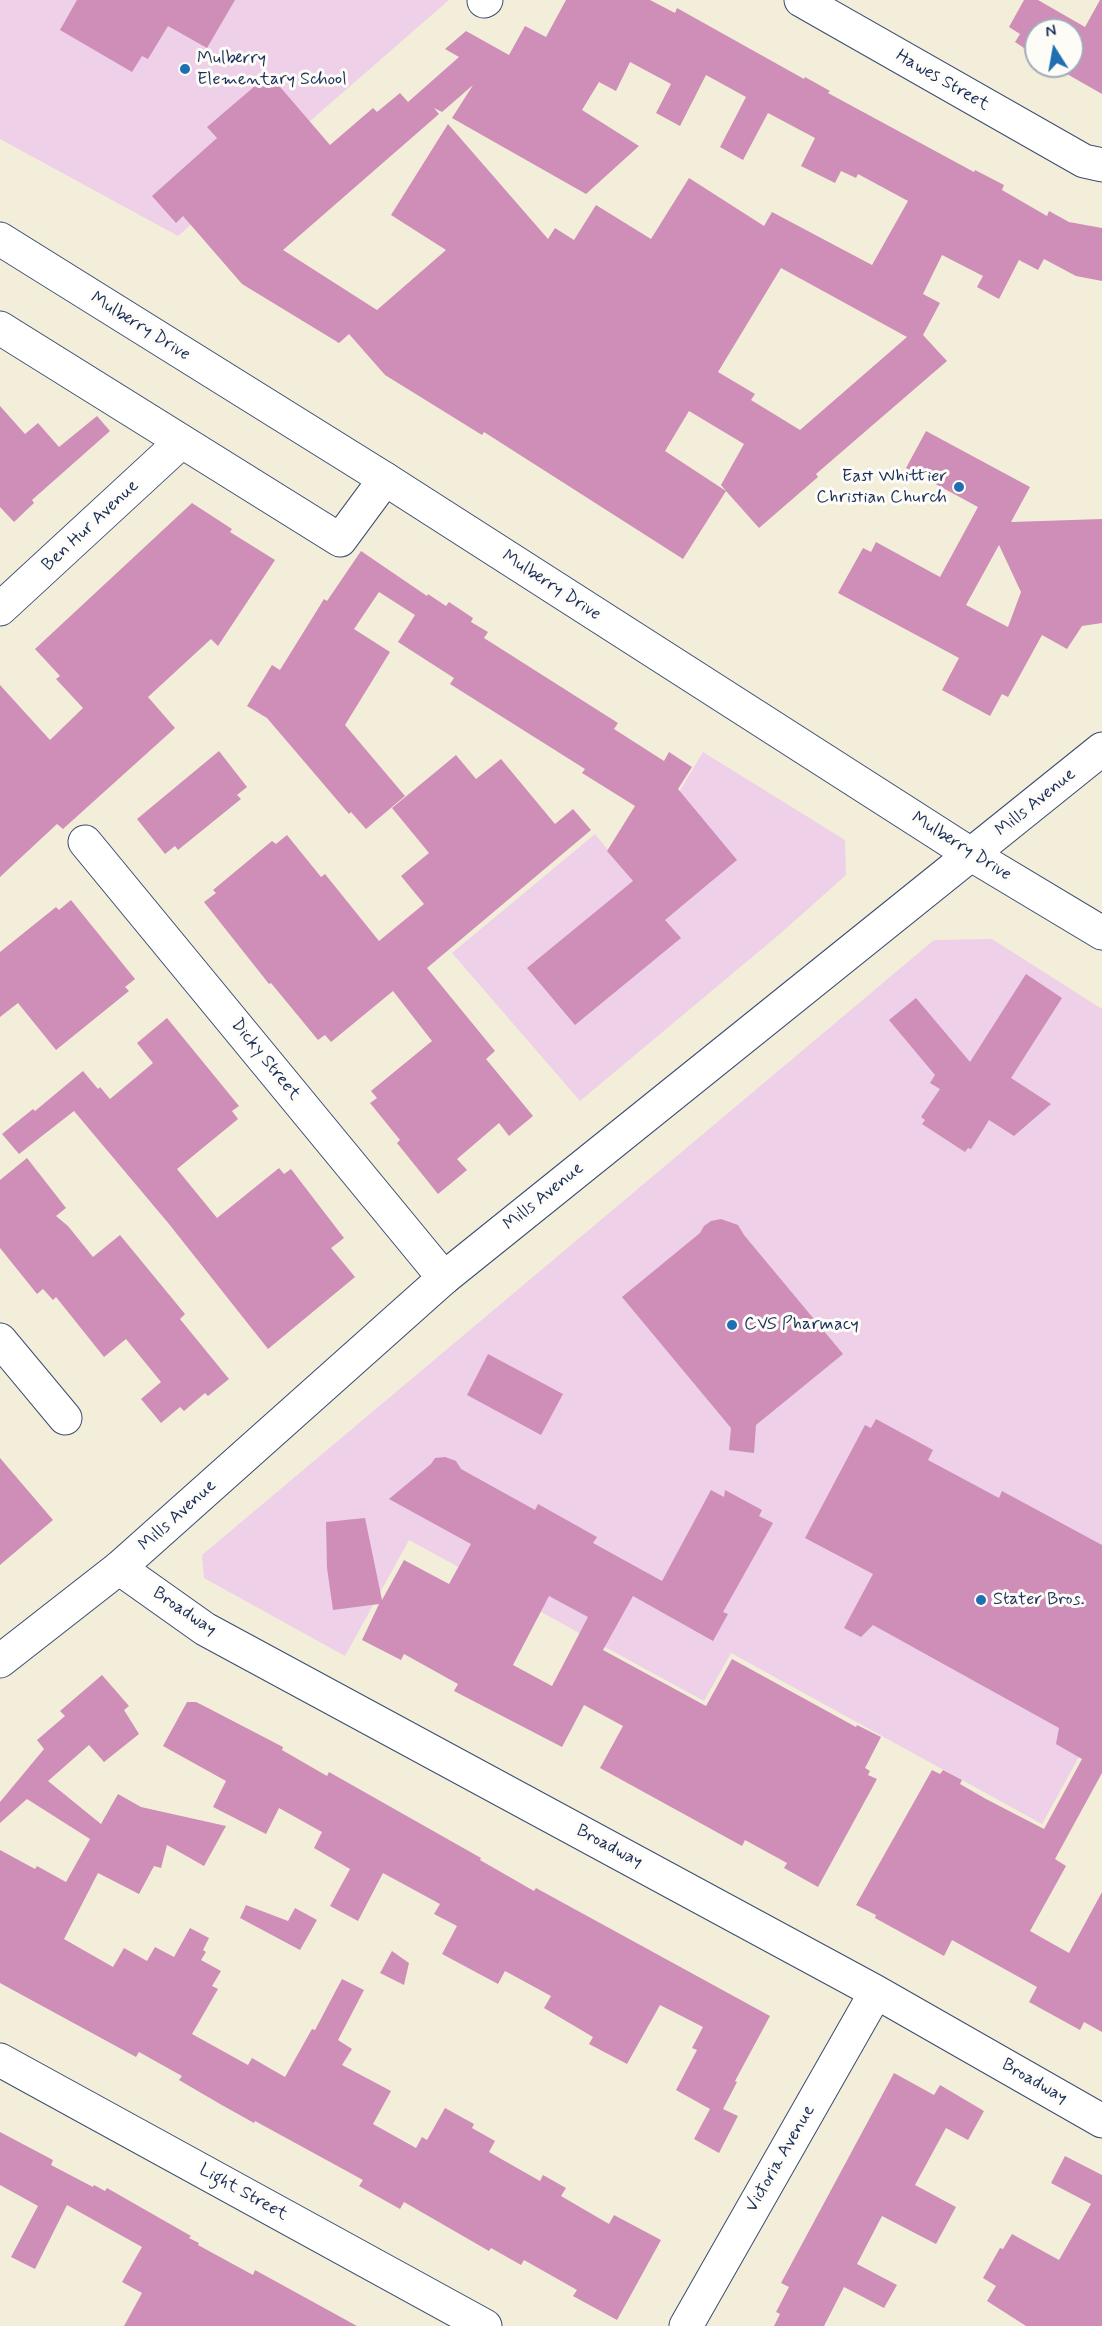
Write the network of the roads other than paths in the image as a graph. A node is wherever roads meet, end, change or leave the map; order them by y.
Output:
1 (801, 0) edge
2 (1093, 163) edge
3 (0, 239) edge
4 (0, 328) edge
5 (181, 442) junction
6 (385, 479) junction
7 (0, 609) edge
8 (1102, 749) edge
9 (85, 842) dead end
10 (972, 855) junction
11 (1102, 933) edge
12 (444, 1278) junction
13 (0, 1340) edge
14 (65, 1418) dead end
15 (119, 1568) junction
16 (0, 1661) edge
17 (876, 1992) junction
18 (0, 2060) edge
19 (1102, 2121) edge
20 (486, 2326) edge
21 (686, 2326) edge

1 - 2 street, Hawes Street
3 - 6 street, Mulberry Drive
4 - 5 street
5 - 6 street
5 - 7 street, Ben Hur Avenue
6 - 10 street, Mulberry Drive
8 - 10 street, Mills Avenue
9 - 12 street, Dicky Street
10 - 11 street, Mulberry Drive
10 - 12 street, Mills Avenue
12 - 15 street, Mills Avenue
13 - 14 street
15 - 16 street, Mills Avenue
15 - 17 street, Broadway
17 - 19 street, Broadway
17 - 21 street, Victoria Avenue
18 - 20 street, Light Street

